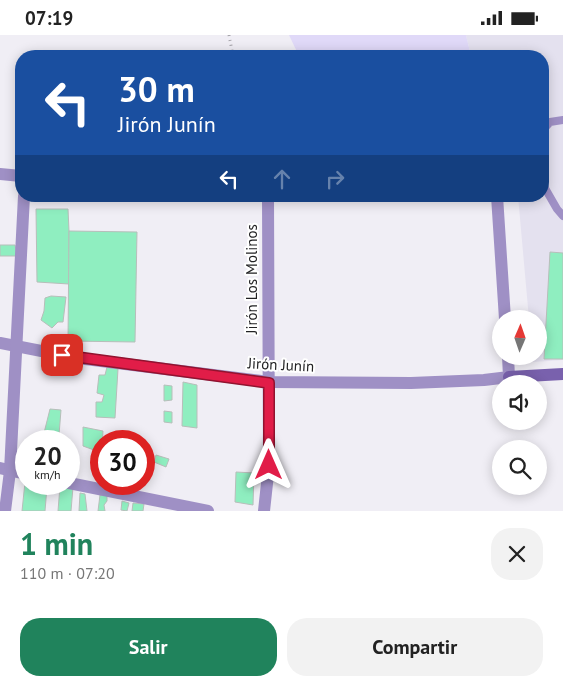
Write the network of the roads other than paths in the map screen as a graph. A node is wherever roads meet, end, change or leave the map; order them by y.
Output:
1 (563, 120) edge
2 (549, 123) edge
3 (0, 174) edge
4 (15, 175) edge
5 (549, 195) edge
6 (24, 202) edge
7 (268, 202) edge
8 (497, 202) edge
9 (563, 216) edge
10 (504, 310) edge
11 (0, 343) edge
12 (17, 346) junction
13 (563, 374) edge
14 (547, 375) edge
15 (492, 378) edge
16 (269, 383) junction
17 (5, 469) edge
18 (80, 485) edge
19 (5, 511) edge
20 (208, 511) edge
21 (264, 511) edge

1 - 2 lane
3 - 4 street
5 - 9 lane
6 - 12 street
7 - 16 street, Jirón Los Molinos
8 - 10 street
11 - 12 street, Jirón Junín
12 - 16 street, Jirón Junín
12 - 17 street
13 - 14 main road, Jirón Junín
15 - 16 street, Jirón Junín
16 - 21 street, Jirón Los Molinos
17 - 19 street
18 - 20 street

